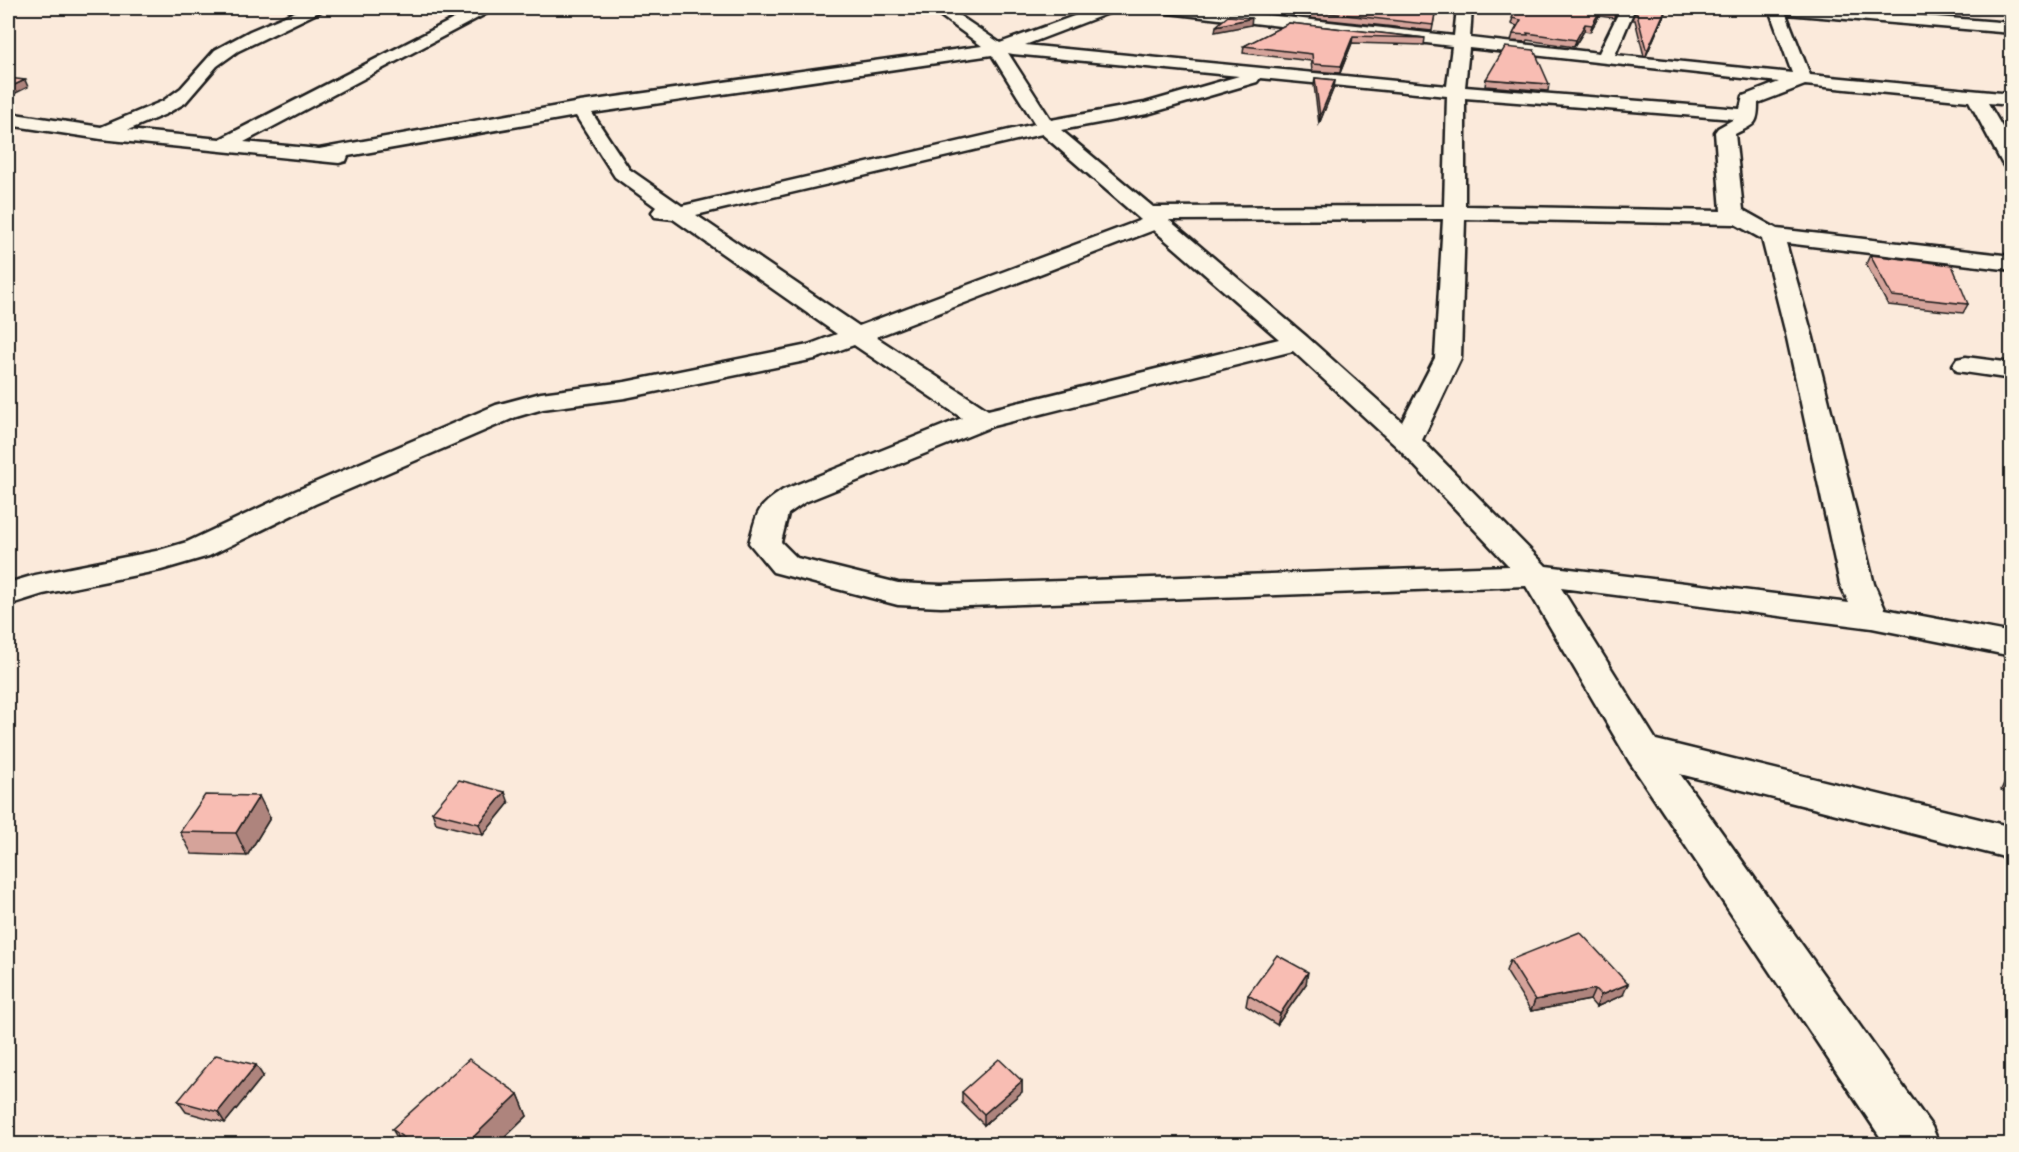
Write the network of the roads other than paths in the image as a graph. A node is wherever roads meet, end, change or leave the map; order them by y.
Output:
1 (316, 8) edge
2 (486, 8) edge
3 (939, 8) edge
4 (1108, 8) edge
5 (1168, 8) edge
6 (1323, 8) edge
7 (1465, 8) edge
8 (1628, 8) edge
9 (1774, 8) edge
10 (1293, 21) junction
11 (2012, 28) edge
12 (1461, 42) junction
13 (1000, 48) junction
14 (1605, 59) junction
15 (1270, 73) junction
16 (1803, 79) junction
17 (1456, 92) junction
18 (1975, 96) junction
19 (2012, 100) edge
20 (580, 108) junction
21 (1749, 115) junction
22 (8, 119) edge
23 (1046, 127) junction
24 (101, 133) junction
25 (223, 145) junction
26 (319, 155) junction
27 (378, 162) dead end
28 (2012, 162) edge
29 (671, 212) junction
30 (1454, 212) junction
31 (1154, 218) junction
32 (1738, 218) junction
33 (1772, 235) junction
34 (2012, 263) edge
35 (859, 335) junction
36 (1298, 342) junction
37 (1966, 365) dead end
38 (2012, 371) edge
39 (983, 420) junction
40 (1407, 441) junction
41 (1536, 575) junction
42 (8, 595) edge
43 (1872, 617) junction
44 (2012, 645) edge
45 (1643, 751) junction
46 (2012, 843) edge
47 (1914, 1144) edge

1 - 24 street
2 - 25 street
3 - 13 street
4 - 13 street
5 - 10 street
6 - 10 street
7 - 12 street
8 - 14 street
9 - 11 street
9 - 16 street
10 - 12 street
12 - 14 street
12 - 17 street
13 - 15 street
13 - 20 street
13 - 23 street
14 - 16 street
15 - 17 street
15 - 23 street
16 - 18 street
16 - 21 street
17 - 21 street
17 - 30 street
18 - 19 street
18 - 28 street
20 - 26 street
20 - 29 street
21 - 32 street
22 - 24 street
23 - 29 street
23 - 31 street
24 - 25 street
25 - 26 street
26 - 27 street
29 - 35 street
30 - 31 street
30 - 32 street
30 - 40 street
31 - 35 street
31 - 36 street
32 - 33 street
33 - 34 street
33 - 43 street
35 - 39 street
35 - 42 street
36 - 39 street
36 - 40 street
37 - 38 street
39 - 41 street
40 - 41 street
41 - 43 street
41 - 45 street
43 - 44 street
45 - 46 street
45 - 47 street

